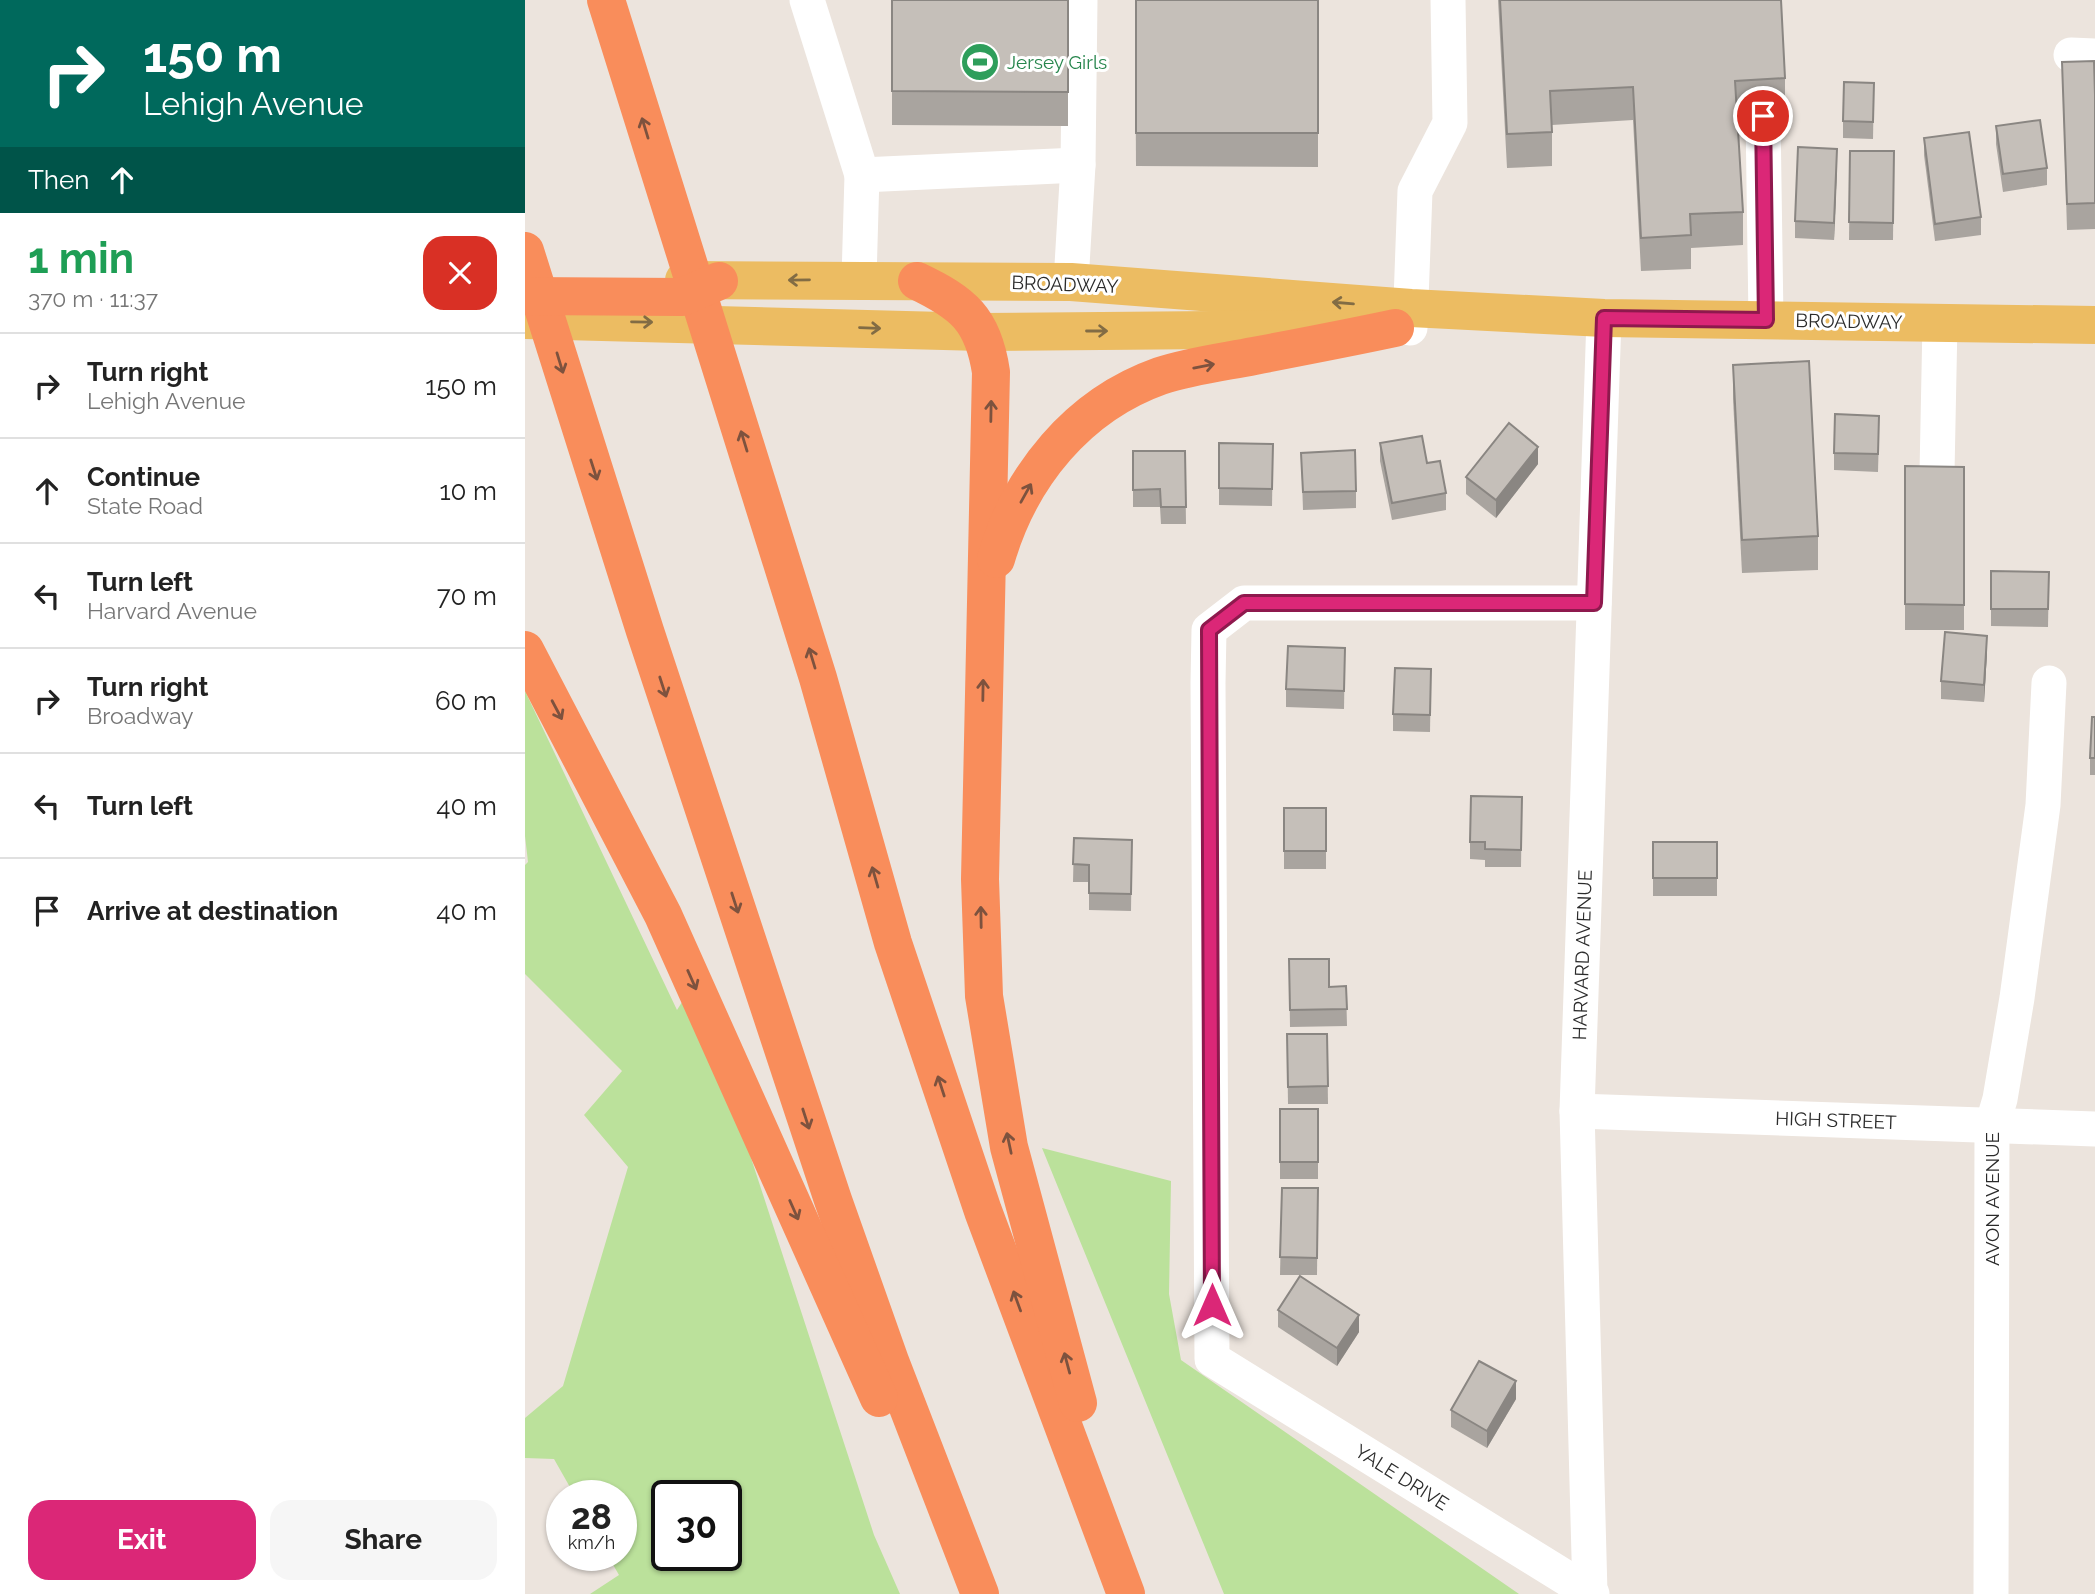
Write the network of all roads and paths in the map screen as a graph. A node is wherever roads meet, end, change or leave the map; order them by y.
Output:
1 (606, 0) edge
2 (807, 0) edge
3 (1080, 0) edge
4 (1448, 0) edge
5 (1763, 116) dead end
6 (1078, 165) junction
7 (862, 175) junction
8 (525, 251) edge
9 (525, 274) edge
10 (859, 279) junction
11 (719, 281) junction
12 (917, 281) junction
13 (1071, 282) junction
14 (525, 296) edge
15 (1604, 318) junction
16 (525, 320) edge
17 (1766, 320) junction
18 (1405, 321) junction
19 (1940, 322) junction
20 (2095, 325) edge
21 (982, 331) junction
22 (1937, 473) edge
23 (984, 602) junction
24 (1594, 603) junction
25 (525, 650) edge
26 (2049, 683) dead end
27 (1577, 1111) junction
28 (1992, 1126) junction
29 (2095, 1129) edge
30 (1591, 1593) edge
31 (968, 1594) edge
32 (980, 1594) edge
33 (1128, 1594) edge
34 (1991, 1594) edge

33 -> 1 highway
2 - 7 street
3 - 6 street
4 - 18 street
5 - 17 street
6 - 7 street
6 - 13 street
7 - 10 street
8 -> 32 highway
9 - 11 main road, BROADWAY
10 -> 11 main road, BROADWAY
10 - 12 main road, BROADWAY
11 - 14 highway
12 - 13 main road, BROADWAY
12 - 21 highway
18 -> 13 main road, BROADWAY
15 - 17 main road, BROADWAY
15 - 18 main road, BROADWAY
15 - 24 street, HARVARD AVENUE
16 -> 21 main road, BROADWAY
17 - 19 main road, BROADWAY
21 -> 18 main road, BROADWAY
23 -> 18 highway
19 - 20 main road, BROADWAY
19 - 22 street
23 -> 21 highway
33 -> 23 highway
24 - 27 street, HARVARD AVENUE
24 - 30 street, YALE DRIVE
25 -> 31 highway
26 - 28 street, AVON AVENUE
27 - 28 street, HIGH STREET
27 - 30 street, HARVARD AVENUE
28 - 29 street, HIGH STREET
28 - 34 street, AVON AVENUE

